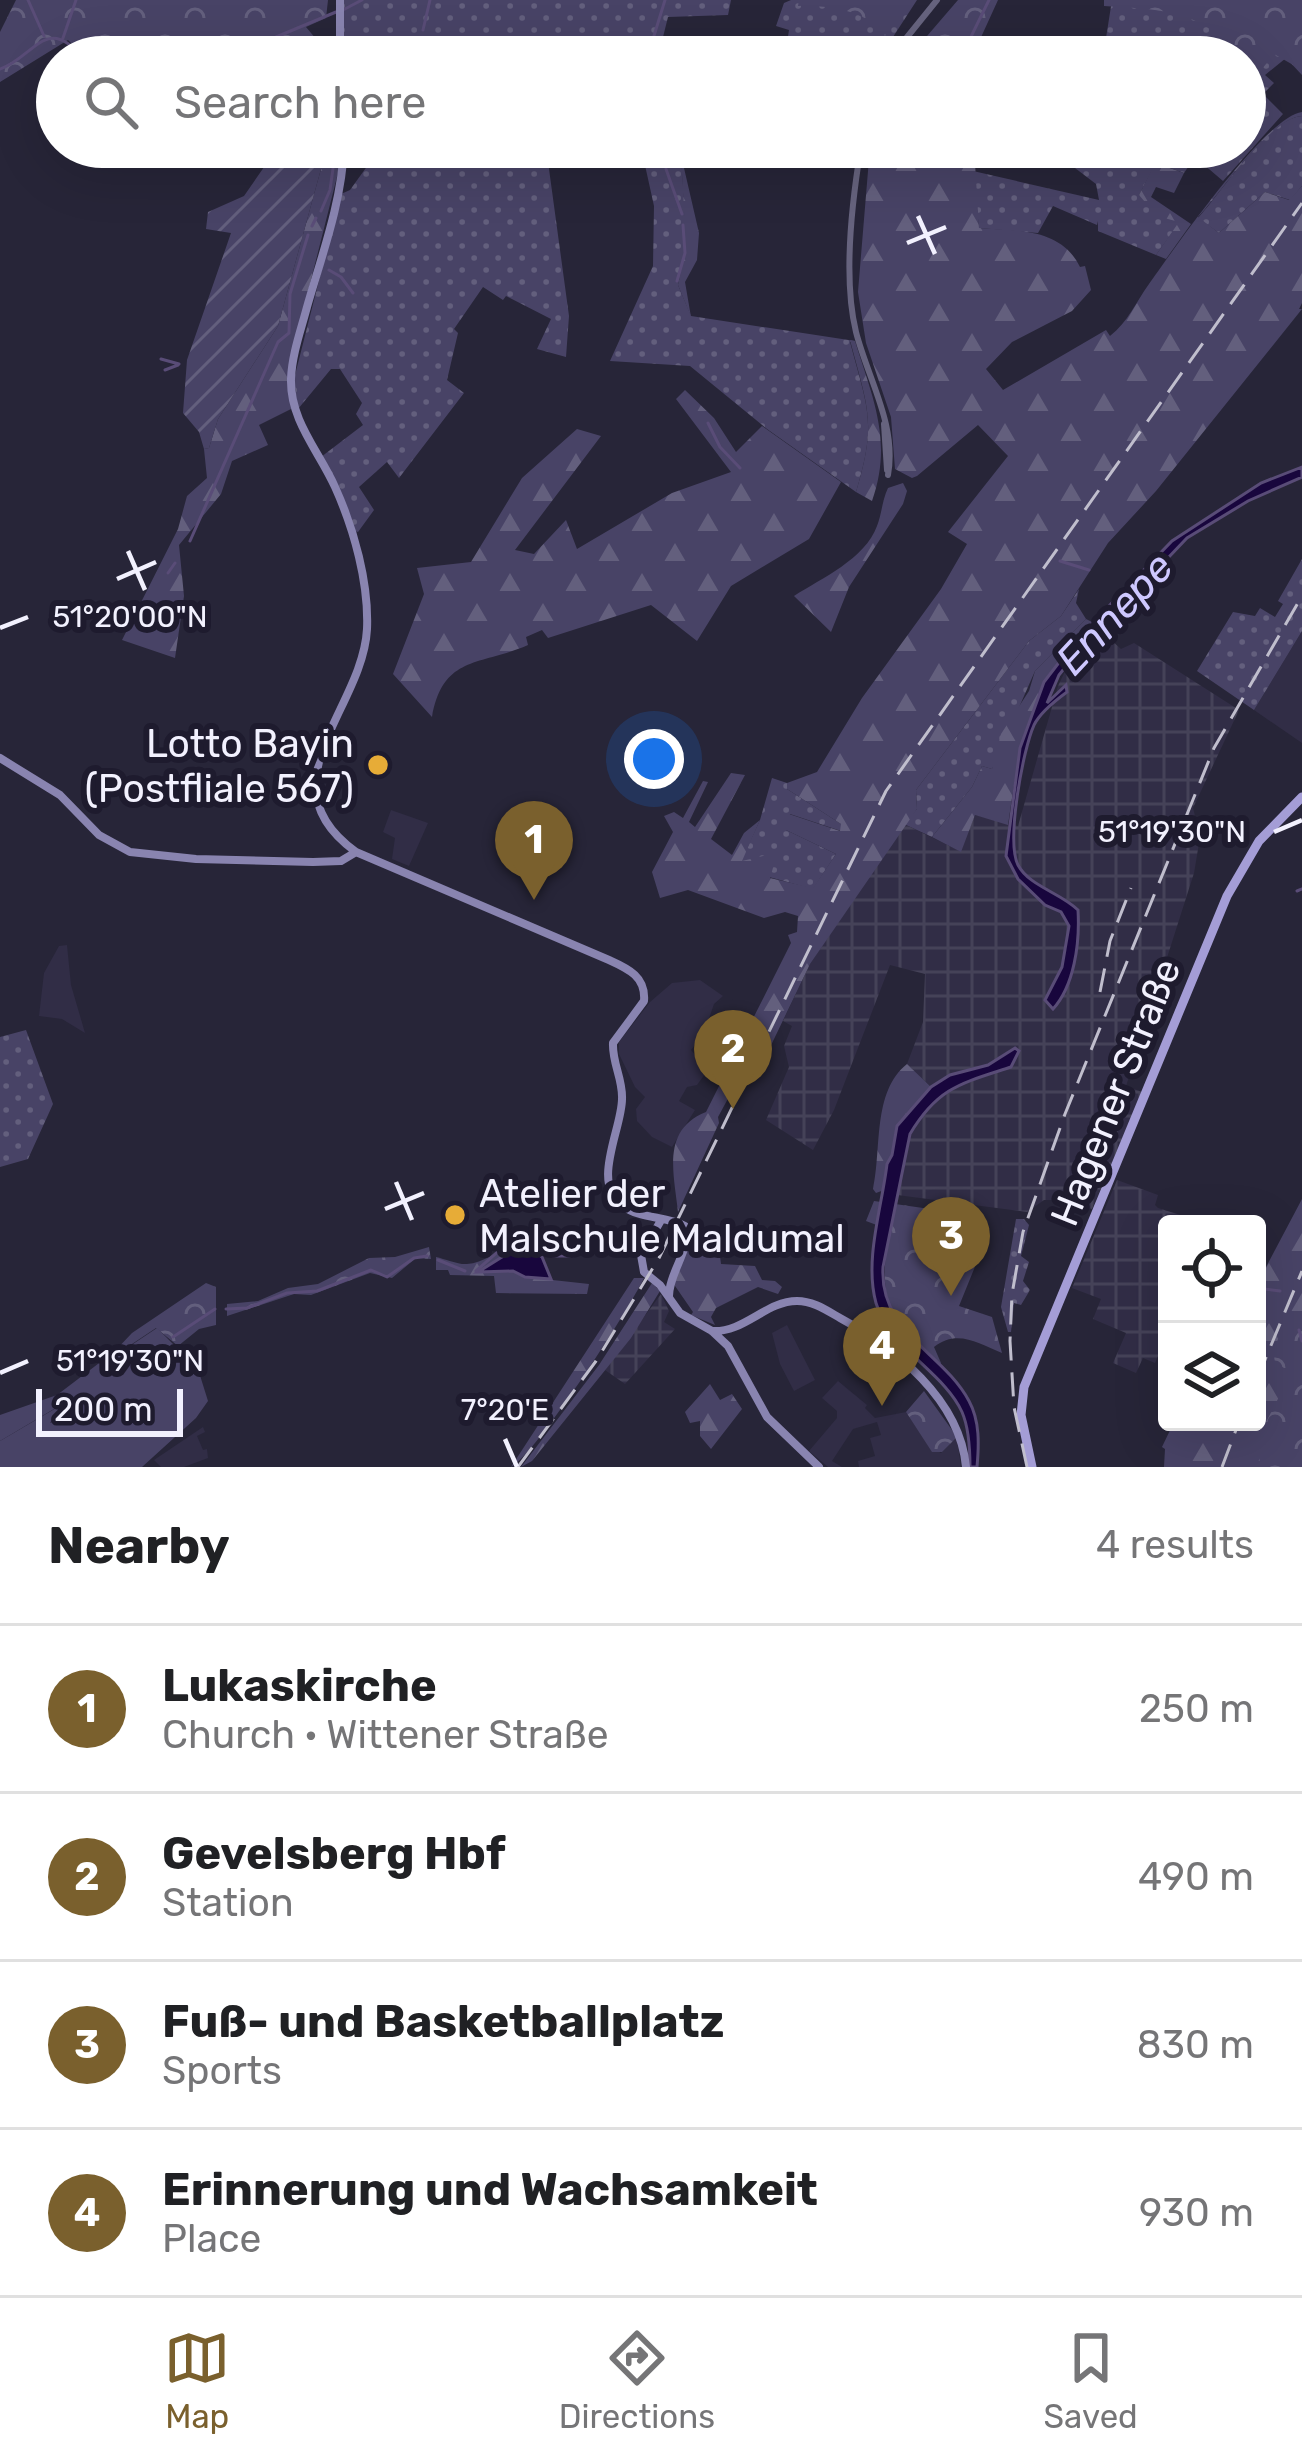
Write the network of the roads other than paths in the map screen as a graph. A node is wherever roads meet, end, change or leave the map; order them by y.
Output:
1 (340, 0) edge
2 (937, 0) edge
3 (340, 36) edge
4 (908, 36) edge
5 (341, 168) edge
6 (859, 168) edge
7 (885, 420) junction
8 (0, 758) edge
9 (1302, 797) edge
10 (338, 838) junction
11 (353, 850) junction
12 (336, 860) junction
13 (657, 1219) junction
14 (670, 1278) junction
15 (656, 1280) junction
16 (669, 1296) junction
17 (712, 1331) junction
18 (728, 1331) junction
19 (728, 1346) junction
20 (819, 1467) edge
21 (966, 1467) edge
22 (1032, 1467) edge

1 - 3 main road
2 - 4 street
5 - 10 main road
6 - 7 street
7 - 7 street
8 - 12 main road
9 - 22 main road, Hagener Straße
10 - 11 main road
10 - 12 main road
11 - 12 main road
11 - 13 main road
13 - 14 main road
13 - 15 main road
14 - 15 main road
14 - 16 main road
15 - 16 main road
16 - 17 main road
17 - 18 main road
17 - 19 main road
18 - 19 main road
18 - 21 main road
19 - 20 main road

